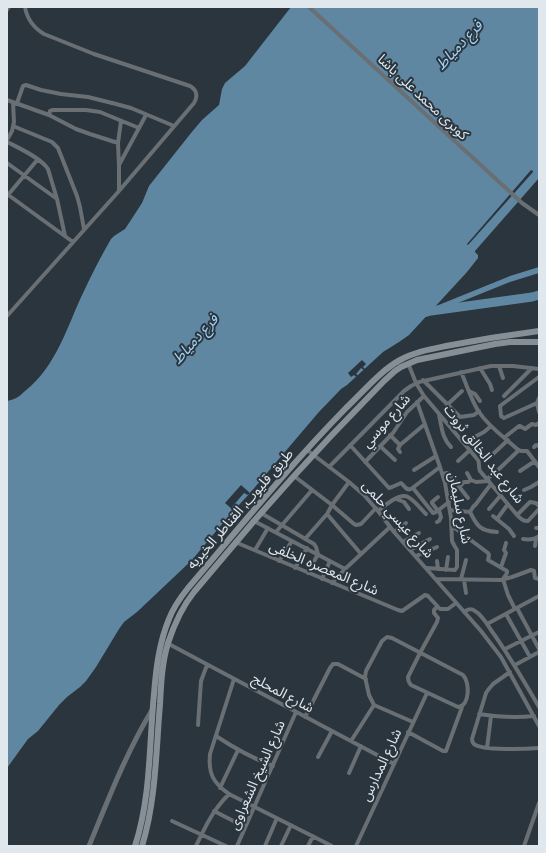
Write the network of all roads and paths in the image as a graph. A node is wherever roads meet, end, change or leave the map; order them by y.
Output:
1 (9, 7) edge
2 (25, 7) edge
3 (309, 7) edge
4 (7, 10) edge
5 (7, 100) edge
6 (15, 103) junction
7 (49, 115) junction
8 (146, 115) junction
9 (122, 120) junction
10 (13, 126) junction
11 (174, 126) junction
12 (139, 128) junction
13 (7, 141) edge
14 (118, 143) junction
15 (38, 159) junction
16 (7, 163) edge
17 (119, 166) junction
18 (25, 176) junction
19 (119, 191) junction
20 (8, 194) edge
21 (57, 199) junction
22 (539, 215) edge
23 (84, 229) junction
24 (66, 236) junction
25 (73, 242) junction
26 (7, 316) edge
27 (539, 331) edge
28 (539, 342) edge
29 (408, 363) junction
30 (499, 366) junction
31 (480, 368) junction
32 (532, 368) junction
33 (538, 369) edge
34 (461, 372) junction
35 (539, 376) edge
36 (503, 378) dead end
37 (423, 380) junction
38 (416, 383) junction
39 (469, 390) junction
40 (492, 390) dead end
41 (462, 391) dead end
42 (424, 396) junction
43 (504, 396) dead end
44 (539, 398) edge
45 (480, 401) dead end
46 (416, 402) junction
47 (536, 403) junction
48 (447, 405) junction
49 (479, 411) junction
50 (539, 412) edge
51 (439, 414) junction
52 (539, 423) edge
53 (425, 424) junction
54 (491, 426) junction
55 (390, 435) junction
56 (471, 438) dead end
57 (506, 439) junction
58 (350, 445) junction
59 (380, 446) junction
60 (400, 446) junction
61 (539, 446) edge
62 (534, 447) dead end
63 (451, 448) dead end
64 (307, 450) junction
65 (470, 450) junction
66 (519, 450) junction
67 (400, 452) dead end
68 (493, 454) dead end
69 (313, 455) junction
70 (436, 456) junction
71 (395, 460) dead end
72 (458, 461) dead end
73 (535, 461) junction
74 (365, 462) junction
75 (440, 466) junction
76 (329, 467) junction
77 (539, 467) edge
78 (414, 470) dead end
79 (520, 471) dead end
80 (467, 473) dead end
81 (443, 474) junction
82 (294, 476) junction
83 (471, 480) junction
84 (489, 481) junction
85 (349, 482) junction
86 (539, 482) edge
87 (459, 486) junction
88 (413, 488) junction
89 (312, 490) junction
90 (524, 490) dead end
91 (501, 495) junction
92 (419, 497) junction
93 (438, 497) dead end
94 (396, 498) junction
95 (468, 498) dead end
96 (413, 501) junction
97 (424, 502) junction
98 (449, 502) junction
99 (508, 504) junction
100 (332, 505) junction
101 (419, 507) junction
102 (539, 507) edge
103 (428, 508) junction
104 (377, 509) junction
105 (409, 509) dead end
106 (489, 509) dead end
107 (450, 510) junction
108 (438, 511) junction
109 (470, 512) junction
110 (262, 513) junction
111 (327, 514) junction
112 (517, 515) junction
113 (254, 521) junction
114 (437, 522) dead end
115 (406, 523) dead end
116 (282, 525) junction
117 (452, 526) junction
118 (390, 527) junction
119 (268, 528) junction
120 (276, 532) junction
121 (394, 532) junction
122 (497, 532) dead end
123 (419, 533) dead end
124 (514, 536) dead end
125 (537, 537) edge
126 (305, 538) junction
127 (430, 539) dead end
128 (523, 539) dead end
129 (292, 541) junction
130 (235, 542) junction
131 (403, 542) junction
132 (506, 543) dead end
133 (535, 546) dead end
134 (437, 547) dead end
135 (307, 548) junction
136 (255, 550) junction
137 (410, 550) junction
138 (318, 554) junction
139 (361, 554) junction
140 (416, 556) junction
141 (448, 557) dead end
142 (437, 560) dead end
143 (466, 560) dead end
144 (279, 561) junction
145 (330, 561) junction
146 (501, 567) junction
147 (295, 568) junction
148 (427, 568) junction
149 (345, 569) junction
150 (438, 569) junction
151 (446, 570) junction
152 (308, 573) junction
153 (322, 579) junction
154 (436, 579) junction
155 (503, 579) junction
156 (539, 579) edge
157 (462, 580) junction
158 (332, 583) junction
159 (466, 593) dead end
160 (539, 596) edge
161 (456, 603) junction
162 (437, 607) junction
163 (516, 608) junction
164 (464, 612) junction
165 (506, 614) junction
166 (487, 624) junction
167 (539, 632) edge
168 (532, 635) junction
169 (162, 641) junction
170 (521, 641) junction
171 (168, 644) junction
172 (505, 649) junction
173 (539, 649) edge
174 (539, 652) edge
175 (420, 653) junction
176 (530, 657) junction
177 (207, 665) junction
178 (515, 665) junction
179 (510, 672) junction
180 (234, 679) junction
181 (366, 679) junction
182 (427, 693) junction
183 (374, 705) junction
184 (462, 707) junction
185 (539, 707) edge
186 (152, 710) junction
187 (296, 712) junction
188 (479, 714) junction
189 (491, 716) junction
190 (534, 716) junction
191 (305, 717) junction
192 (413, 722) junction
193 (198, 725) dead end
194 (539, 726) edge
195 (332, 731) junction
196 (408, 732) junction
197 (216, 736) junction
198 (351, 741) junction
199 (361, 746) junction
200 (487, 748) junction
201 (539, 748) edge
202 (238, 750) junction
203 (318, 757) dead end
204 (394, 764) junction
205 (273, 766) junction
206 (151, 771) junction
207 (349, 772) dead end
208 (220, 788) junction
209 (229, 794) junction
210 (539, 803) edge
211 (254, 807) junction
212 (214, 811) junction
213 (538, 811) edge
214 (277, 818) junction
215 (172, 821) dead end
216 (291, 825) junction
217 (245, 827) junction
218 (201, 834) junction
219 (313, 836) junction
220 (326, 845) edge
221 (89, 846) edge
222 (135, 846) edge
223 (142, 846) edge
224 (196, 846) edge
225 (226, 846) edge
226 (237, 846) edge
227 (266, 846) edge
228 (282, 846) edge
229 (308, 846) edge
230 (332, 846) edge
231 (356, 846) edge
232 (524, 846) edge

1 - 4 street
2 - 11 street
3 - 22 street, كوبرى محمد على باشا
5 - 6 street
6 - 7 street
6 - 8 street
6 - 10 street
7 - 9 street
7 - 14 street
8 - 11 street
8 - 12 street
9 - 12 street
9 - 14 street
10 - 13 street
10 - 23 street
11 - 19 street
12 - 17 street
13 - 15 street
14 - 17 street
15 - 18 street
15 - 21 street
16 - 18 street
17 - 19 street
18 - 20 street
18 - 21 street
19 - 23 street
20 - 24 street
21 - 24 street
23 - 25 street
24 - 25 street
25 - 26 street
27 - 64 main road, طريق قليوب, القناطر الخيريه
28 - 29 main road, طريق قليوب, القناطر الخيريه
29 - 38 street, شارع عبد الخالق ثروت
29 - 69 main road, طريق قليوب, القناطر الخيريه
30 - 31 street
30 - 32 street
30 - 36 street
31 - 34 street
31 - 40 street
32 - 33 street
32 - 43 street
33 - 35 street
34 - 37 street
34 - 39 street
35 - 47 street
37 - 38 street
37 - 48 street
38 - 42 street, شارع عبد الخالق ثروت
38 - 58 street
39 - 45 street
39 - 49 street
41 - 48 street
42 - 46 street, شارع موسي
42 - 51 street, شارع عبد الخالق ثروت
44 - 47 street
46 - 53 street, شارع سليمان
46 - 55 street, شارع موسي
47 - 50 street
48 - 49 street
49 - 54 street
51 - 63 street
51 - 65 street, شارع عبد الخالق ثروت
52 - 57 street
53 - 60 street
53 - 70 street, شارع سليمان
54 - 56 street
54 - 57 street
55 - 59 street, شارع موسي
55 - 60 street
57 - 66 street
57 - 68 street
58 - 74 street
58 - 76 street
59 - 71 street
59 - 74 street, شارع موسي
60 - 67 street
61 - 62 street
64 - 69 street, شارع عيسي حلمى
64 - 169 main road, طريق قليوب, القناطر الخيريه
65 - 72 street
65 - 84 street, شارع عبد الخالق ثروت
66 - 73 street
66 - 84 street
69 - 76 street, شارع عيسي حلمى
69 - 82 main road, طريق قليوب, القناطر الخيريه
70 - 75 street, شارع سليمان
70 - 78 street
73 - 77 street
73 - 79 street
74 - 88 street
75 - 81 street, شارع سليمان
75 - 88 street
76 - 85 street, شارع عيسي حلمى
80 - 83 street
81 - 87 street
81 - 98 street, شارع سليمان
82 - 89 street
82 - 110 main road, طريق قليوب, القناطر الخيريه
83 - 84 street
83 - 87 street
84 - 91 street, شارع عبد الخالق ثروت
84 - 109 street
85 - 100 street
85 - 104 street, شارع عيسي حلمى
86 - 90 street
87 - 95 street
88 - 92 street
89 - 100 street
89 - 116 street
91 - 99 street, شارع عبد الخالق ثروت
91 - 106 street
92 - 96 street
92 - 97 street
93 - 108 street
94 - 96 street
94 - 104 street
94 - 105 street
96 - 101 street
97 - 101 street
97 - 103 street
98 - 107 street, شارع سليمان
98 - 108 street
99 - 112 street, شارع عبد الخالق ثروت
99 - 124 street
100 - 104 street
100 - 111 street
101 - 103 street
102 - 112 street, شارع عبد الخالق ثروت
102 - 112 street
103 - 108 street
104 - 118 street, شارع عيسي حلمى
107 - 109 street
107 - 117 street, شارع سليمان
108 - 114 street
109 - 122 street
110 - 113 main road, طريق قليوب, القناطر الخيريه
110 - 116 street
111 - 126 street
111 - 139 street
113 - 119 street
113 - 130 main road, طريق قليوب, القناطر الخيريه
115 - 121 street
116 - 120 street
116 - 126 street
117 - 146 street
117 - 151 street, شارع سليمان
118 - 121 street, شارع عيسي حلمى
118 - 139 street
119 - 120 street
119 - 136 street
120 - 129 street
121 - 131 street, شارع عيسي حلمى
123 - 131 street
125 - 128 street
125 - 133 street
126 - 138 street
127 - 137 street
129 - 135 street
129 - 144 street
130 - 136 street, شارع المعصره الخلفى
130 - 171 main road, طريق قليوب, القناطر الخيريه
131 - 137 street, شارع عيسي حلمى
132 - 146 street
134 - 140 street
135 - 138 street
135 - 147 street
136 - 144 street, شارع المعصره الخلفى
137 - 140 street, شارع عيسي حلمى
138 - 145 street
138 - 152 street
139 - 149 street
140 - 148 street, شارع عيسي حلمى
141 - 151 street
142 - 150 street
143 - 157 street
144 - 147 street, شارع المعصره الخلفى
145 - 149 street
145 - 153 street
146 - 155 street
147 - 152 street, شارع المعصره الخلفى
148 - 150 street
148 - 154 street, شارع عيسي حلمى
149 - 158 street
150 - 151 street
152 - 153 street, شارع المعصره الخلفى
153 - 158 street, شارع المعصره الخلفى
154 - 157 street
154 - 161 street, شارع عيسي حلمى
155 - 156 street
155 - 157 street
155 - 163 street
157 - 159 street
158 - 162 street, شارع المعصره الخلفى
160 - 163 street
161 - 162 street
161 - 164 street, شارع عيسي حلمى
162 - 175 street
163 - 165 street
163 - 168 street
164 - 166 street
164 - 179 street, شارع عيسي حلمى
165 - 166 street
165 - 170 street
166 - 172 street
167 - 168 street
168 - 170 street
168 - 173 street
169 - 171 street, شارع المحلج
169 - 186 main road, طريق قليوب, القناطر الخيريه
170 - 172 street
170 - 176 street
171 - 177 street, شارع المحلج
171 - 206 main road, طريق قليوب, القناطر الخيريه
172 - 178 street
174 - 176 street
175 - 181 street
175 - 182 street
175 - 184 street
176 - 178 street
177 - 180 street, شارع المحلج
177 - 193 street
178 - 185 street
179 - 188 street
179 - 190 street, شارع عيسي حلمى
180 - 187 street, شارع المحلج
180 - 197 street
181 - 183 street
181 - 191 street
182 - 184 street
182 - 192 street, شارع المدارس
183 - 192 street
183 - 198 street
184 - 196 street
186 - 206 main road, طريق قليوب, القناطر الخيريه
186 - 221 street
187 - 191 street, شارع المحلج
187 - 205 street, شارع الشيخ الشعراوى
188 - 189 street
188 - 200 street
189 - 190 street
189 - 200 street
190 - 194 street, شارع عيسي حلمى
191 - 195 street, شارع المحلج
192 - 196 street, شارع المدارس
195 - 198 street, شارع المحلج
195 - 203 street
196 - 204 street, شارع المدارس
197 - 202 street
197 - 208 street
198 - 199 street, شارع المحلج
199 - 204 street, شارع المحلج
199 - 207 street
200 - 201 street
202 - 205 street
202 - 208 street
204 - 231 street, شارع المدارس
205 - 211 street, شارع الشيخ الشعراوى
206 - 222 main road, طريق قليوب, القناطر الخيريه
206 - 223 main road, طريق قليوب, القناطر الخيريه
208 - 209 street
209 - 211 street
209 - 212 street
210 - 213 street
211 - 214 street
211 - 217 street, شارع الشيخ الشعراوى
212 - 217 street
212 - 218 street
213 - 232 street
214 - 216 street
214 - 227 street
215 - 218 street
216 - 219 street
216 - 228 street
217 - 226 street, شارع الشيخ الشعراوى
218 - 224 street
218 - 225 street
219 - 220 street
219 - 229 street
220 - 230 street

